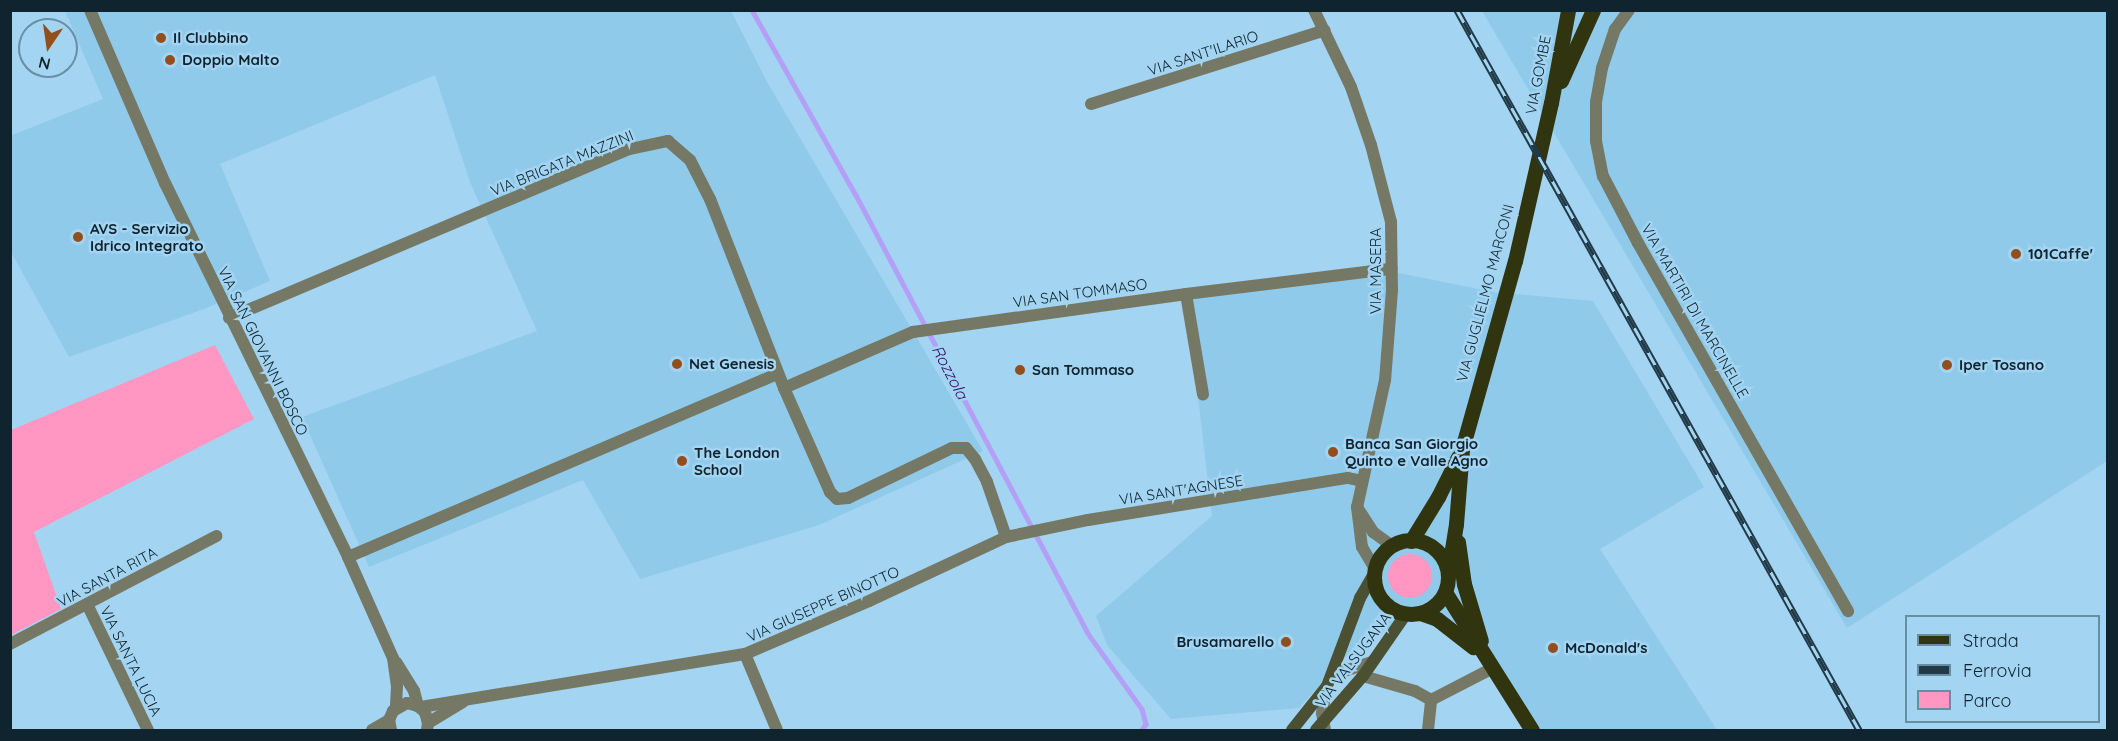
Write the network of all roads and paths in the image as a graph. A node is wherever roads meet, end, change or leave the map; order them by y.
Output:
1 (90, 10) edge
2 (1314, 10) edge
3 (1568, 10) edge
4 (1593, 10) edge
5 (1629, 10) edge
6 (1325, 30) junction
7 (1551, 103) junction
8 (1091, 104) dead end
9 (1542, 146) joint
10 (1391, 269) junction
11 (1186, 294) junction
12 (229, 318) junction
13 (778, 374) junction
14 (784, 388) junction
15 (1203, 395) dead end
16 (1461, 449) junction
17 (1362, 481) junction
18 (1357, 507) junction
19 (1456, 524) junction
20 (218, 536) dead end
21 (1006, 537) junction
22 (1411, 541) junction
23 (1392, 546) junction
24 (348, 557) junction
25 (1375, 572) junction
26 (1448, 574) junction
27 (1445, 592) junction
28 (87, 604) junction
29 (1848, 611) dead end
30 (1413, 613) junction
31 (10, 644) edge
32 (745, 654) junction
33 (393, 658) junction
34 (1372, 662) junction
35 (1490, 663) junction
36 (1363, 676) junction
37 (1329, 680) junction
38 (465, 700) junction
39 (1431, 700) junction
40 (420, 706) junction
41 (396, 708) junction
42 (390, 725) edge
43 (427, 727) edge
44 (1322, 729) edge
45 (1528, 729) edge
46 (148, 730) edge
47 (372, 730) edge
48 (777, 730) edge
49 (1292, 730) edge
50 (1428, 730) edge

1 - 12 street, VIA SAN GIOVANNI BOSCO
2 - 6 street, VIA MASERA
3 - 7 main road, VIA GOMBE
4 - 7 main road
5 - 29 street, VIA MARTIRI DI MARCINELLE
6 - 8 street, VIA SANT'ILARIO
6 - 10 street, VIA MASERA
7 - 9 main road, VIA GOMBE
9 - 16 main road, VIA GUGLIELMO MARCONI
10 - 11 street, VIA SAN TOMMASO
10 - 17 street, VIA MASERA
11 - 14 street, VIA SAN TOMMASO
11 - 15 street
12 - 13 street, VIA BRIGATA MAZZINI
12 - 24 street, VIA SAN GIOVANNI BOSCO
13 - 14 street, VIA BRIGATA MAZZINI
13 - 24 street
14 - 21 street, VIA BRIGATA MAZZINI
16 - 19 main road, VIA GUGLIELMO MARCONI
16 - 22 main road, VIA GUGLIELMO MARCONI
17 - 18 street, VIA MASERA
17 - 21 street, VIA SANT'AGNESE
18 - 23 street
18 - 25 street, VIA MASERA
19 - 26 main road, VIA GUGLIELMO MARCONI
19 - 35 main road, VIA GUGLIELMO MARCONI
20 - 28 street, VIA SANTA RITA
21 - 32 street, VIA GIUSEPPE BINOTTO
22 - 23 main road
22 - 26 main road
23 - 25 main road
24 - 33 street, VIA SAN GIOVANNI BOSCO
25 - 30 main road, VIA GUGLIELMO MARCONI
25 - 37 main road, VIA VALSUGANA
26 - 27 main road, VIA GUGLIELMO MARCONI
27 - 30 main road
27 - 35 main road, VIA GUGLIELMO MARCONI
28 - 31 street, VIA SANTA RITA
28 - 46 street, VIA SANTA LUCIA
30 - 34 main road, VIA VALSUGANA
30 - 35 main road, VIA GUGLIELMO MARCONI
32 - 38 street, VIA GIUSEPPE BINOTTO
32 - 48 street
33 - 40 street
33 - 41 street, VIA SAN GIOVANNI BOSCO
34 - 36 main road, VIA VALSUGANA
34 - 37 street
35 - 39 street
35 - 45 main road, VIA GUGLIELMO MARCONI
36 - 39 street
36 - 44 main road, VIA VALSUGANA
37 - 44 street, VIA VALSUGANA
37 - 49 main road, VIA VALSUGANA
38 - 40 street, VIA GIUSEPPE BINOTTO
38 - 43 street, VIA GIUSEPPE BINOTTO
39 - 50 street
40 - 41 street, VIA GIUSEPPE BINOTTO
40 - 43 street
41 - 42 street
42 - 47 street

